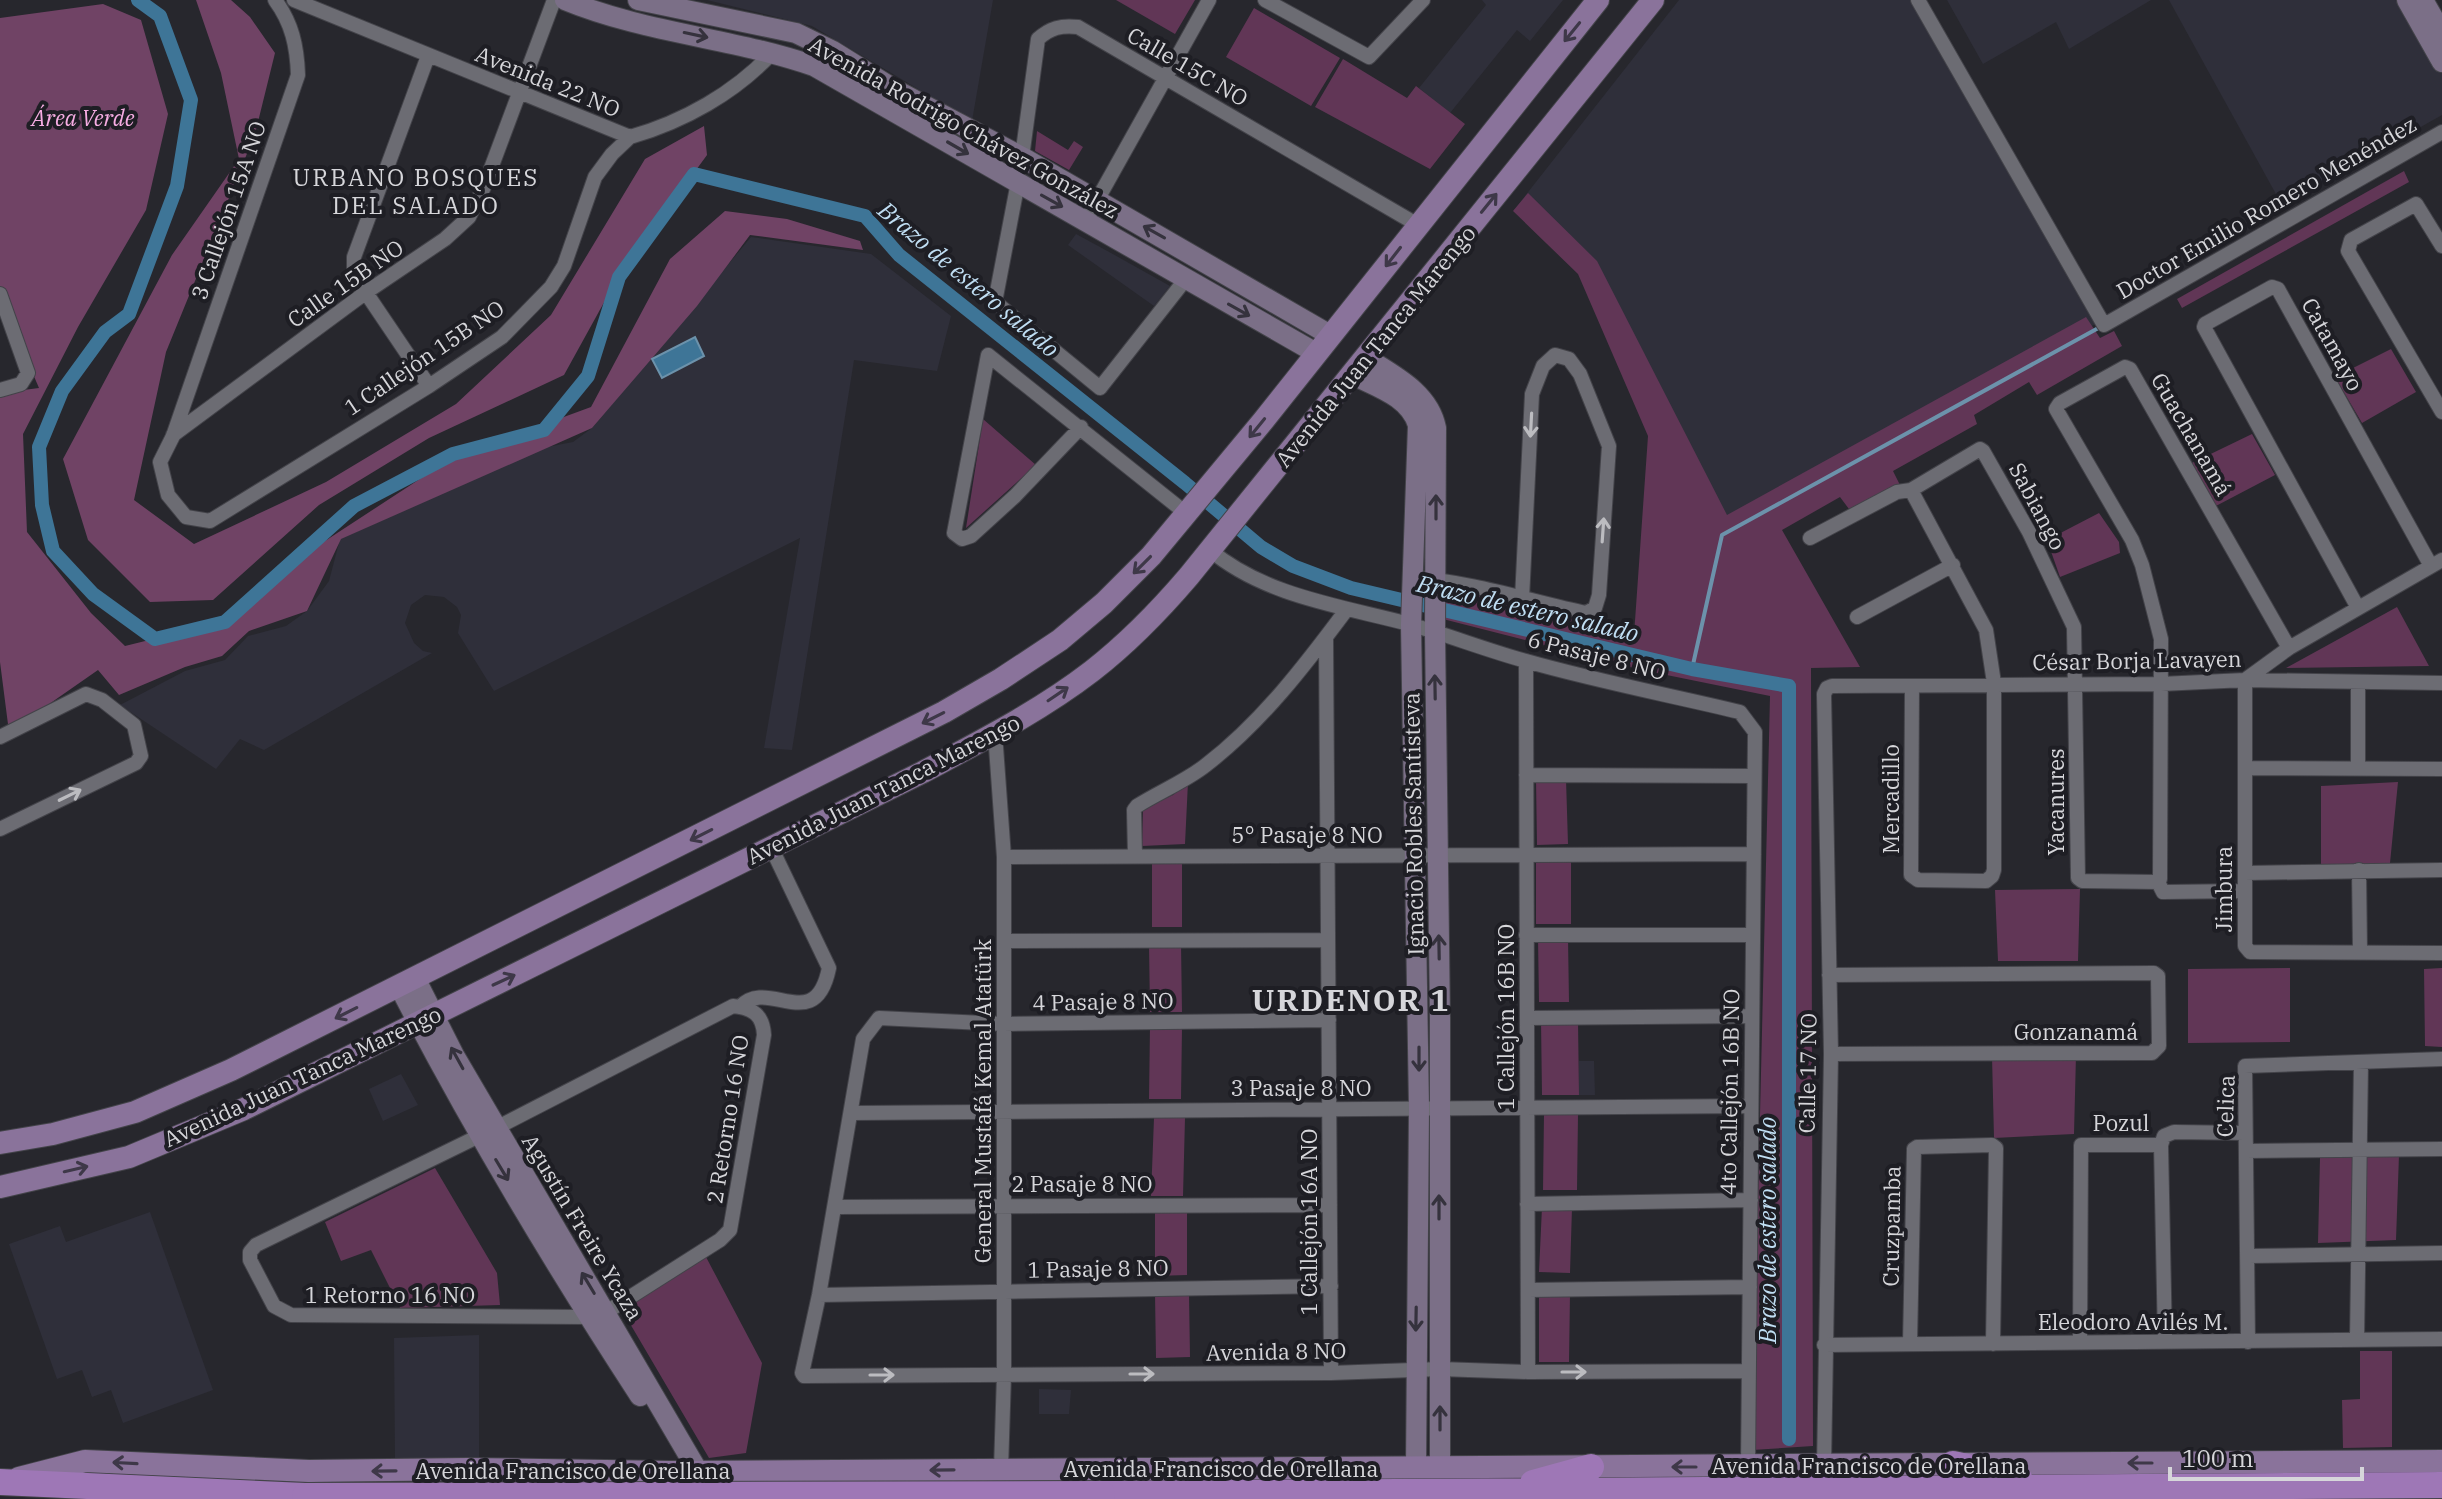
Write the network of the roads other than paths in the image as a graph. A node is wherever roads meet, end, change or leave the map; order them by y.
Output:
1 (275, 0) edge
2 (294, 0) edge
3 (554, 0) edge
4 (565, 0) edge
5 (638, 0) edge
6 (1209, 0) edge
7 (1265, 0) edge
8 (1423, 0) edge
9 (1598, 0) edge
10 (1653, 0) edge
11 (1918, 0) edge
12 (2407, 0) edge
13 (2423, 0) edge
14 (2442, 33) edge
15 (773, 52) junction
16 (428, 56) junction
17 (2442, 62) edge
18 (1166, 78) junction
19 (520, 92) junction
20 (2442, 132) edge
21 (630, 137) junction
22 (1022, 157) junction
23 (1018, 182) junction
24 (1097, 200) junction
25 (1086, 220) junction
26 (1418, 225) junction
27 (2442, 246) edge
28 (1185, 280) junction
29 (365, 293) junction
30 (0, 294) edge
31 (1330, 335) junction
32 (1316, 353) junction
33 (1358, 365) junction
34 (429, 386) junction
35 (0, 390) edge
36 (2442, 412) edge
37 (1081, 427) junction
38 (173, 436) junction
39 (1911, 490) junction
40 (1190, 510) junction
41 (210, 521) joint
42 (1810, 538) dead end
43 (1210, 550) junction
44 (2436, 563) edge
45 (1953, 565) junction
46 (1413, 582) junction
47 (1436, 582) junction
48 (1522, 599) junction
49 (2358, 608) junction
50 (1347, 609) junction
51 (1857, 617) dead end
52 (1412, 621) junction
53 (1435, 626) junction
54 (1326, 639) junction
55 (2289, 648) junction
56 (1526, 661) junction
57 (2245, 680) junction
58 (1994, 683) junction
59 (2358, 683) junction
60 (2442, 683) edge
61 (2161, 684) junction
62 (2076, 685) junction
63 (1832, 686) joint
64 (1912, 686) junction
65 (1748, 720) joint
66 (995, 733) junction
67 (0, 737) edge
68 (2245, 768) junction
69 (2358, 769) junction
70 (2442, 769) edge
71 (1526, 775) junction
72 (1754, 776) junction
73 (0, 829) edge
74 (771, 847) junction
75 (1754, 854) junction
76 (1416, 855) junction
77 (1437, 855) junction
78 (1526, 855) junction
79 (1135, 856) junction
80 (1327, 856) junction
81 (1004, 857) junction
82 (2359, 870) junction
83 (2442, 870) edge
84 (2245, 873) junction
85 (2158, 882) junction
86 (2244, 891) junction
87 (1526, 935) junction
88 (1753, 935) junction
89 (1328, 940) junction
90 (1004, 941) junction
91 (2360, 951) junction
92 (2442, 953) edge
93 (1829, 975) junction
94 (407, 982) junction
95 (740, 1007) junction
96 (1752, 1016) junction
97 (426, 1018) junction
98 (1527, 1018) junction
99 (1329, 1020) junction
100 (1004, 1024) junction
101 (1831, 1054) junction
102 (2442, 1059) edge
103 (2361, 1063) junction
104 (1751, 1106) junction
105 (1527, 1107) junction
106 (1429, 1108) junction
107 (1329, 1109) junction
108 (1004, 1111) junction
109 (852, 1113) junction
110 (489, 1131) junction
111 (2245, 1133) junction
112 (0, 1143) edge
113 (2161, 1145) junction
114 (2442, 1149) edge
115 (2359, 1150) junction
116 (2246, 1151) junction
117 (0, 1187) edge
118 (1751, 1200) junction
119 (1527, 1204) junction
120 (1330, 1205) junction
121 (1004, 1206) junction
122 (835, 1207) junction
123 (2442, 1253) edge
124 (2358, 1255) junction
125 (2248, 1256) junction
126 (1331, 1286) junction
127 (1750, 1287) junction
128 (1528, 1290) junction
129 (1004, 1292) junction
130 (819, 1295) junction
131 (597, 1315) junction
132 (2442, 1339) edge
133 (2357, 1340) junction
134 (2165, 1342) junction
135 (2248, 1342) junction
136 (1910, 1343) junction
137 (2080, 1343) junction
138 (1993, 1344) junction
139 (1824, 1345) junction
140 (1440, 1369) junction
141 (1416, 1370) junction
142 (1749, 1371) junction
143 (1528, 1372) junction
144 (1331, 1373) junction
145 (1004, 1375) junction
146 (2442, 1461) edge
147 (1953, 1464) junction
148 (1748, 1466) junction
149 (1824, 1466) junction
150 (1591, 1467) junction
151 (1416, 1468) junction
152 (1440, 1468) junction
153 (1001, 1469) junction
154 (692, 1470) junction
155 (883, 1470) junction
156 (635, 1471) junction
157 (1, 1482) edge
158 (2442, 1485) edge
159 (2069, 1488) junction
160 (1498, 1492) junction
161 (668, 1499) edge
162 (694, 1499) edge
163 (713, 1499) edge
164 (834, 1499) edge

1 - 38 street, 3 Callejón 15A NO
2 - 16 street, Avenida 22 NO
3 - 19 street, Calle 15B NO
4 -> 15 street, Avenida Rodrigo Chávez González
5 - 22 street, Avenida Rodrigo Chávez González
6 - 18 street
7 - 8 street
9 -> 26 main road, Avenida Juan Tanca Marengo
33 -> 10 main road, Avenida Juan Tanca Marengo
11 - 20 street, Doctor Emilio Romero Menéndez
12 - 17 street
13 - 14 street
15 - 21 street, Avenida 22 NO
15 -> 23 street, Avenida Rodrigo Chávez González
16 - 19 street, Avenida 22 NO
16 - 29 street
18 - 22 street, Calle 15C NO
18 - 24 street
18 - 26 street, Calle 15C NO
19 - 21 street, Avenida 22 NO
19 - 29 street, Calle 15B NO
21 - 34 street, 1 Callejón 15B NO
22 - 24 street, Avenida Rodrigo Chávez González
23 -> 25 street, Avenida Rodrigo Chávez González
23 - 28 street
24 - 25 street
31 -> 24 street, Avenida Rodrigo Chávez González
25 - 28 street, Avenida Rodrigo Chávez González
26 -> 31 main road, Avenida Juan Tanca Marengo
27 - 36 street
28 -> 32 street, Avenida Rodrigo Chávez González
29 - 34 street
29 - 38 street, Calle 15B NO
30 - 35 street
31 - 32 main road, Avenida Juan Tanca Marengo
32 -> 40 main road, Avenida Juan Tanca Marengo
33 - 43 main road, Avenida Juan Tanca Marengo
33 - 46 street, Ignacio Robles Santisteva
47 -> 33 street, Ignacio Robles Santisteva
34 - 41 street, 1 Callejón 15B NO
37 - 37 street
37 - 40 street
38 - 41 street, 3 Callejón 15A NO
39 - 42 street
39 - 45 street
39 - 62 street, Sabiango
40 -> 94 main road, Avenida Juan Tanca Marengo
43 - 50 street, 6 Pasaje 8 NO
66 -> 43 main road, Avenida Juan Tanca Marengo
44 - 49 street
44 - 49 street, Catamayo
45 - 51 street
45 - 58 street
46 - 47 street
46 - 52 street, Ignacio Robles Santisteva
47 - 48 street
47 - 53 street, Ignacio Robles Santisteva
48 -> 48 street
49 - 55 street
50 - 52 street, 6 Pasaje 8 NO
50 - 54 street
52 - 53 street, 6 Pasaje 8 NO
52 - 76 street, Ignacio Robles Santisteva
53 - 56 street, 6 Pasaje 8 NO
77 -> 53 street, Ignacio Robles Santisteva
54 - 79 street
54 - 80 street, 1 Callejón 16A NO
55 - 57 street
55 - 61 street, Guachanamá
56 - 65 street, 6 Pasaje 8 NO
56 - 71 street, 1 Callejón 16B NO
57 - 59 street, César Borja Lavayen
57 - 61 street, César Borja Lavayen
57 - 68 street, Jimbura
58 - 62 street, César Borja Lavayen
58 - 64 street, César Borja Lavayen
58 - 64 street, Mercadillo
59 - 60 street, César Borja Lavayen
59 - 69 street
61 - 62 street, César Borja Lavayen
61 - 85 street
62 - 85 street, Yacanures
63 - 64 street, César Borja Lavayen
63 - 93 street, Calle 17 NO
65 - 72 street, 4to Callejón 16B NO
66 - 74 main road, Avenida Juan Tanca Marengo
66 - 81 street, General Mustafá Kemal Atatürk
73 -> 67 street
68 - 69 street
68 - 84 street, Jimbura
69 - 70 street
71 - 72 street
71 - 78 street, 1 Callejón 16B NO
72 - 75 street, 4to Callejón 16B NO
74 - 95 street
97 -> 74 main road, Avenida Juan Tanca Marengo
75 - 78 street, 5° Pasaje 8 NO
75 - 88 street, 4to Callejón 16B NO
76 - 77 street, 5° Pasaje 8 NO
76 - 80 street, 5° Pasaje 8 NO
76 -> 106 street, Ignacio Robles Santisteva
77 - 78 street, 5° Pasaje 8 NO
106 -> 77 street, Ignacio Robles Santisteva
78 - 87 street, 1 Callejón 16B NO
79 - 80 street, 5° Pasaje 8 NO
79 - 81 street, 5° Pasaje 8 NO
80 - 89 street, 1 Callejón 16A NO
81 - 90 street, General Mustafá Kemal Atatürk
82 - 83 street
82 - 84 street
82 - 91 street
84 - 86 street, Jimbura
85 - 86 street
86 - 91 street, Jimbura
87 - 88 street
87 - 98 street, 1 Callejón 16B NO
88 - 96 street, 4to Callejón 16B NO
89 - 90 street
89 - 99 street, 1 Callejón 16A NO
90 - 100 street, General Mustafá Kemal Atatürk
91 - 92 street, Jimbura
93 - 101 street, Calle 17 NO
93 - 101 street, Gonzanamá
94 - 97 street, Agustín Freire Ycaza
94 -> 112 main road, Avenida Juan Tanca Marengo
95 - 110 street, 2 Retorno 16 NO
95 - 131 street, 2 Retorno 16 NO
96 - 98 street
96 - 104 street, 4to Callejón 16B NO
97 - 110 street, Agustín Freire Ycaza
117 -> 97 main road, Avenida Juan Tanca Marengo
98 - 105 street, 1 Callejón 16B NO
99 - 100 street, 4 Pasaje 8 NO
99 - 107 street, 1 Callejón 16A NO
100 - 108 street, General Mustafá Kemal Atatürk
100 - 109 street, 4 Pasaje 8 NO
101 - 139 street, Calle 17 NO
102 - 103 street, Celica
103 - 111 street, Celica
103 - 115 street
104 - 105 street, 3 Pasaje 8 NO
104 - 118 street, 4to Callejón 16B NO
105 - 106 street, 3 Pasaje 8 NO
105 - 119 street, 1 Callejón 16B NO
106 - 107 street, 3 Pasaje 8 NO
140 -> 106 street, Ignacio Robles Santisteva
106 -> 141 street, Ignacio Robles Santisteva
107 - 108 street, 3 Pasaje 8 NO
107 - 120 street, 1 Callejón 16A NO
108 - 109 street, 3 Pasaje 8 NO
108 - 121 street, General Mustafá Kemal Atatürk
109 - 122 street
110 - 131 street, Agustín Freire Ycaza
110 - 131 street, 1 Retorno 16 NO
111 - 113 street
111 - 116 street, Celica
113 - 134 street, Pozul
113 - 137 street, Pozul
114 - 115 street
115 - 116 street
115 - 124 street
116 - 125 street, Celica
118 - 119 street
118 - 127 street, 4to Callejón 16B NO
119 - 128 street, 1 Callejón 16B NO
120 - 121 street, 2 Pasaje 8 NO
120 - 126 street, 1 Callejón 16A NO
121 - 122 street, 2 Pasaje 8 NO
121 - 129 street, General Mustafá Kemal Atatürk
122 - 130 street
123 - 124 street
124 - 125 street
124 - 133 street
125 - 135 street, Celica
126 - 129 street, 1 Pasaje 8 NO
126 - 144 street, 1 Callejón 16A NO
127 - 128 street
127 - 142 street, 4to Callejón 16B NO
128 - 143 street, 1 Callejón 16B NO
129 - 130 street, 1 Pasaje 8 NO
129 - 145 street, General Mustafá Kemal Atatürk
130 -> 145 street, Avenida 8 NO
131 - 154 street, Agustín Freire Ycaza
132 - 133 street, Eleodoro Avilés M.
133 - 135 street, Eleodoro Avilés M.
134 - 135 street, Eleodoro Avilés M.
134 - 137 street, Eleodoro Avilés M.
136 - 138 street, Eleodoro Avilés M.
136 - 138 street, Cruzpamba
136 - 139 street, Eleodoro Avilés M.
137 - 138 street, Eleodoro Avilés M.
139 - 149 street, Calle 17 NO
140 - 141 street, Avenida 8 NO
140 - 143 street, Avenida 8 NO
152 -> 140 street, Ignacio Robles Santisteva
141 - 144 street, Avenida 8 NO
141 - 151 street, Ignacio Robles Santisteva
143 -> 142 street, Avenida 8 NO
142 - 148 street, 4to Callejón 16B NO
145 -> 144 street, Avenida 8 NO
145 - 153 street, General Mustafá Kemal Atatürk
146 -> 147 main road, Avenida Francisco de Orellana
147 - 149 main road, Avenida Francisco de Orellana
147 - 159 highway
148 - 149 main road, Avenida Francisco de Orellana
148 -> 150 main road, Avenida Francisco de Orellana
150 - 152 main road, Avenida Francisco de Orellana
150 - 160 highway
151 - 152 main road, Avenida Francisco de Orellana
151 - 153 main road, Avenida Francisco de Orellana
153 -> 155 main road, Avenida Francisco de Orellana
154 - 155 main road, Avenida Francisco de Orellana
154 - 156 main road, Avenida Francisco de Orellana
154 - 162 street, Agustín Freire Ycaza
154 - 163 street, Agustín Freire Ycaza
155 - 164 main road
156 -> 157 main road, Avenida Francisco de Orellana
156 - 161 main road
157 - 160 highway, Avenida Francisco de Orellana, bridge
158 - 159 highway, Avenida Francisco de Orellana
159 - 160 highway, Avenida Francisco de Orellana

